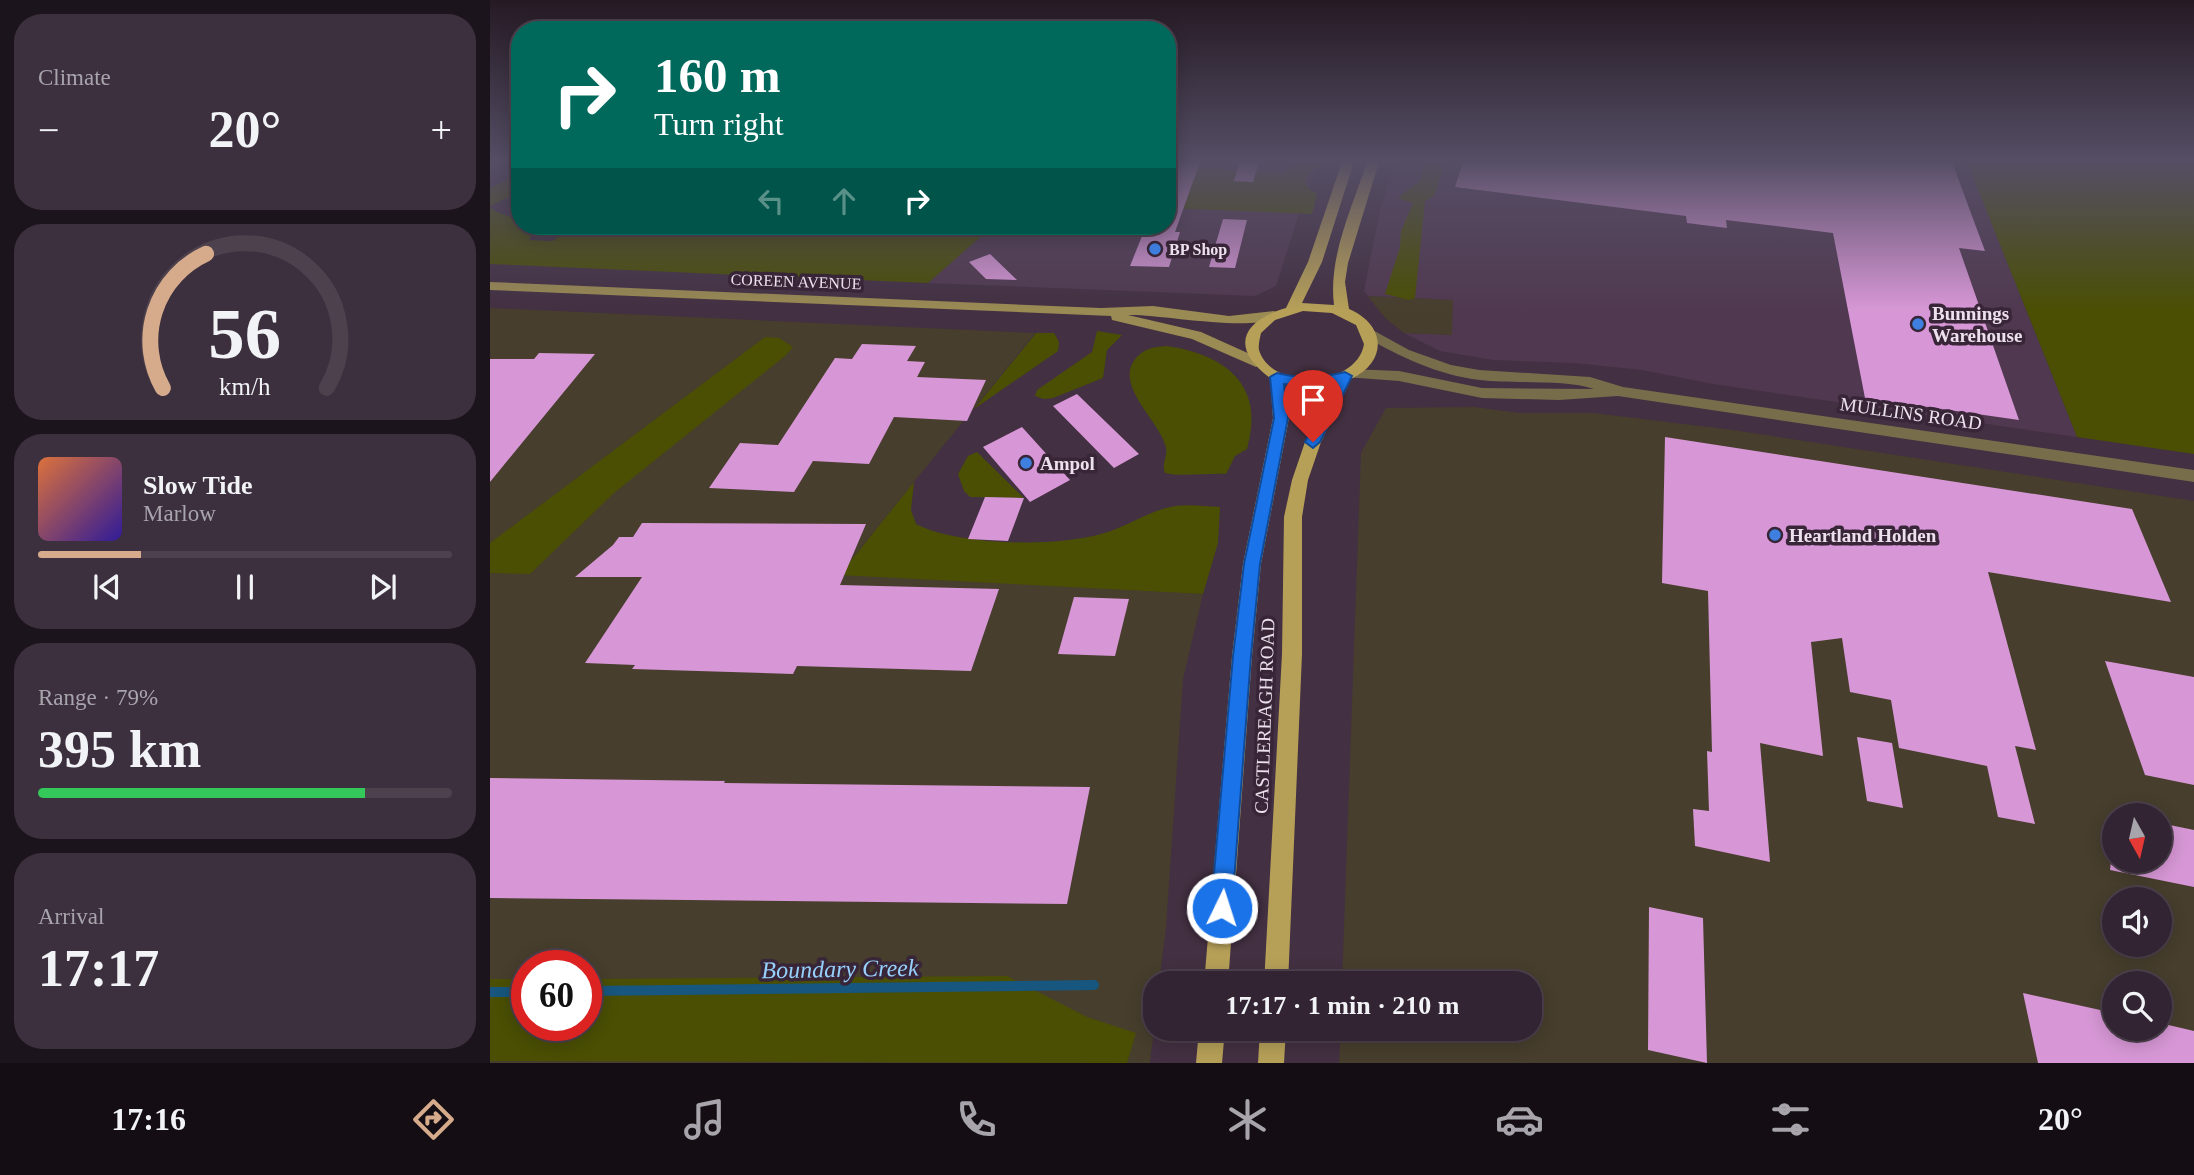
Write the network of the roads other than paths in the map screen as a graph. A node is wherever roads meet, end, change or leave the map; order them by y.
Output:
1 (1332, 212) edge
2 (1357, 212) edge
3 (490, 286) edge
4 (1292, 309) junction
5 (1101, 312) junction
6 (1342, 312) junction
7 (1274, 315) junction
8 (1369, 333) junction
9 (1256, 362) junction
10 (1348, 375) junction
11 (1277, 377) junction
12 (1622, 392) junction
13 (2194, 476) edge
14 (1217, 971) edge
15 (1277, 971) edge
16 (1211, 1041) edge
17 (1272, 1041) edge
18 (1209, 1063) edge
19 (1271, 1063) edge

1 - 4 main road
2 - 6 main road
3 - 5 street, COREEN AVENUE
4 - 6 main road
4 - 7 main road
5 - 7 street, COREEN AVENUE
5 - 9 street, COREEN AVENUE
6 - 8 main road
7 - 9 main road
8 - 10 main road
8 - 12 street, MULLINS ROAD
9 - 11 main road
10 - 11 main road
10 - 12 street, MULLINS ROAD
10 - 15 main road, CASTLEREAGH ROAD
11 - 14 main road, CASTLEREAGH ROAD
12 - 13 street, MULLINS ROAD
16 - 18 main road
17 - 19 main road

